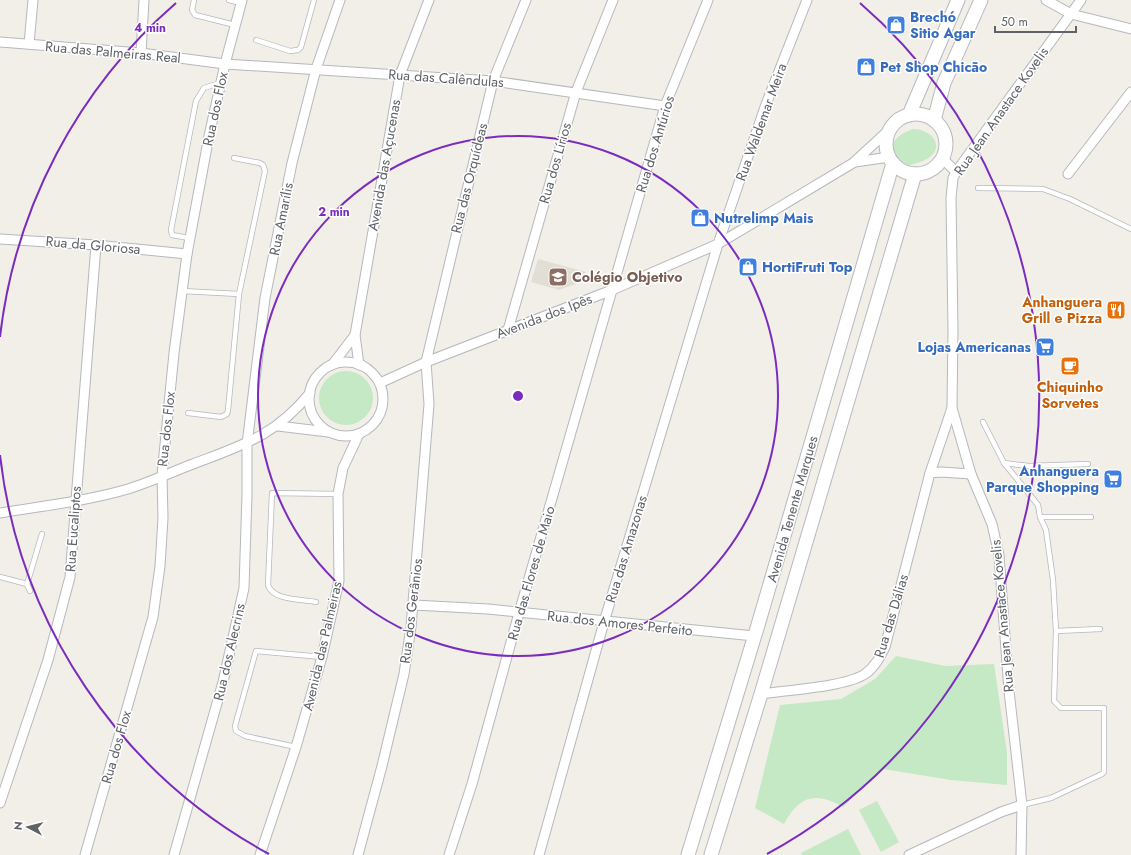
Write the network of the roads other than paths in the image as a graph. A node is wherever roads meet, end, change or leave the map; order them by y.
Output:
1 (33, 0) edge
2 (144, 0) edge
3 (194, 0) edge
4 (229, 0) edge
5 (314, 0) edge
6 (340, 0) edge
7 (429, 0) edge
8 (526, 0) edge
9 (613, 0) edge
10 (708, 0) edge
11 (807, 0) edge
12 (958, 0) edge
13 (981, 0) edge
14 (1046, 0) edge
15 (1081, 0) edge
16 (242, 1) edge
17 (1071, 14) junction
18 (235, 25) junction
19 (1131, 29) edge
20 (256, 40) dead end
21 (0, 42) edge
22 (29, 44) junction
23 (141, 53) junction
24 (225, 64) junction
25 (316, 69) junction
26 (400, 75) junction
27 (493, 81) junction
28 (221, 83) junction
29 (576, 92) junction
30 (1131, 92) edge
31 (665, 106) junction
32 (909, 115) junction
33 (934, 120) junction
34 (890, 129) junction
35 (234, 158) dead end
36 (942, 158) junction
37 (891, 160) junction
38 (853, 163) junction
39 (956, 172) junction
40 (915, 174) junction
41 (1068, 174) dead end
42 (978, 188) dead end
43 (1131, 229) edge
44 (190, 238) junction
45 (0, 239) edge
46 (718, 244) junction
47 (96, 245) junction
48 (187, 254) junction
49 (612, 290) junction
50 (182, 291) junction
51 (239, 294) junction
52 (508, 330) junction
53 (355, 335) junction
54 (426, 362) junction
55 (332, 365) junction
56 (359, 365) junction
57 (380, 383) junction
58 (310, 393) junction
59 (952, 408) junction
60 (188, 413) dead end
61 (982, 422) dead end
62 (278, 426) junction
63 (330, 433) junction
64 (359, 434) junction
65 (247, 444) junction
66 (1004, 463) junction
67 (1088, 464) dead end
68 (930, 474) junction
69 (971, 474) junction
70 (162, 475) junction
71 (338, 494) junction
72 (75, 500) junction
73 (0, 513) edge
74 (1040, 517) junction
75 (1091, 517) dead end
76 (42, 534) dead end
77 (0, 577) edge
78 (27, 584) junction
79 (30, 591) dead end
80 (316, 602) dead end
81 (414, 605) junction
82 (519, 613) junction
83 (604, 622) junction
84 (1100, 629) dead end
85 (1056, 630) junction
86 (754, 636) junction
87 (322, 657) junction
88 (761, 694) junction
89 (296, 748) junction
90 (0, 803) edge
91 (1022, 805) junction
92 (85, 855) edge
93 (174, 855) edge
94 (260, 855) edge
95 (358, 855) edge
96 (449, 855) edge
97 (539, 855) edge
98 (688, 855) edge
99 (712, 855) edge
100 (909, 855) edge
101 (1021, 855) edge

1 - 22 street
2 - 23 street
3 - 18 lane
4 - 16 lane
5 - 20 lane
6 - 25 street, Rua Amarílis
7 - 26 street, Avenida das Açucenas
8 - 27 street, Rua das Orquídeas
9 - 29 street, Rua dos Lírios
10 - 31 street, Rua dos Antúrios
11 - 46 street, Rua Waldemar Meira
12 - 32 main road
13 - 33 main road
14 - 17 street
15 - 17 street, Rua Jean Anastace Kovelis
16 - 18 street, Rua dos Flox
17 - 19 street
17 - 39 street, Rua Jean Anastace Kovelis
18 - 24 street, Rua dos Flox
21 - 22 street, Rua das Palmeiras Real
22 - 23 street, Rua das Palmeiras Real
23 - 24 street, Rua das Palmeiras Real
24 - 25 street, Rua das Calêndulas
24 - 28 street, Rua dos Flox
25 - 26 street, Rua das Calêndulas
25 - 65 street, Rua Amarílis
26 - 27 street, Rua das Calêndulas
26 - 53 street, Avenida das Açucenas
27 - 29 street, Rua das Calêndulas
27 - 54 street, Rua das Orquídeas
28 - 44 street, Rua dos Flox
28 - 44 lane
29 - 31 street, Rua das Calêndulas
29 - 52 street, Rua dos Lírios
30 - 41 street
31 - 49 street, Rua dos Antúrios
32 - 33 main road
32 - 34 main road
33 - 36 main road
34 - 37 main road, Avenida Tenente Marques
34 - 38 street, Avenida dos Ipês
35 - 51 lane
36 - 39 street
36 - 40 main road
37 - 38 street, Avenida dos Ipês
37 - 40 main road
37 - 86 main road, Avenida Tenente Marques
38 - 46 street, Avenida dos Ipês
39 - 59 street, Rua Jean Anastace Kovelis
40 - 88 main road, Avenida Tenente Marques
42 - 43 lane
44 - 48 street, Rua dos Flox
45 - 47 street, Rua da Gloriosa
46 - 49 street, Avenida dos Ipês
46 - 83 street, Rua das Amazonas
47 - 48 street, Rua da Gloriosa
47 - 72 street, Rua Eucaliptos
48 - 50 street, Rua dos Flox
49 - 52 street, Avenida dos Ipês
49 - 82 street, Rua das Flores de Maio
50 - 51 lane
50 - 70 street, Rua dos Flox
51 - 60 lane
52 - 54 street, Avenida dos Ipês
53 - 55 street, Avenida das Açucenas
53 - 56 street, Avenida das Açucenas
54 - 57 street, Avenida dos Ipês
54 - 81 street, Rua dos Gerânios
55 - 56 street
55 - 58 street
56 - 57 street
57 - 64 street
58 - 62 street
58 - 63 street
59 - 68 street, Rua das Dálias
59 - 69 street, Rua Jean Anastace Kovelis
61 - 66 lane
62 - 63 street
62 - 65 street
63 - 64 street
64 - 71 street, Avenida das Palmeiras
65 - 70 street
65 - 93 street, Rua dos Alecrins
66 - 67 lane
66 - 74 lane
68 - 69 street
68 - 88 street, Rua das Dálias
69 - 91 street, Rua Jean Anastace Kovelis
70 - 72 street
70 - 92 street, Rua dos Flox
71 - 80 lane
71 - 87 street, Avenida das Palmeiras
72 - 73 street
72 - 90 street, Rua Eucaliptos
74 - 75 lane
74 - 85 lane
76 - 78 lane
77 - 78 lane
78 - 79 lane
81 - 82 street, Rua dos Amores Perfeito
81 - 95 street, Rua dos Gerânios
82 - 83 street, Rua dos Amores Perfeito
82 - 96 street, Rua das Flores de Maio
83 - 86 street, Rua dos Amores Perfeito
83 - 97 street, Rua das Amazonas
84 - 85 lane
85 - 91 lane
86 - 98 main road, Avenida Tenente Marques
87 - 89 street, Avenida das Palmeiras
87 - 89 lane
88 - 99 main road, Avenida Tenente Marques
89 - 94 street, Avenida das Palmeiras
91 - 100 street
91 - 101 street, Rua Jean Anastace Kovelis

